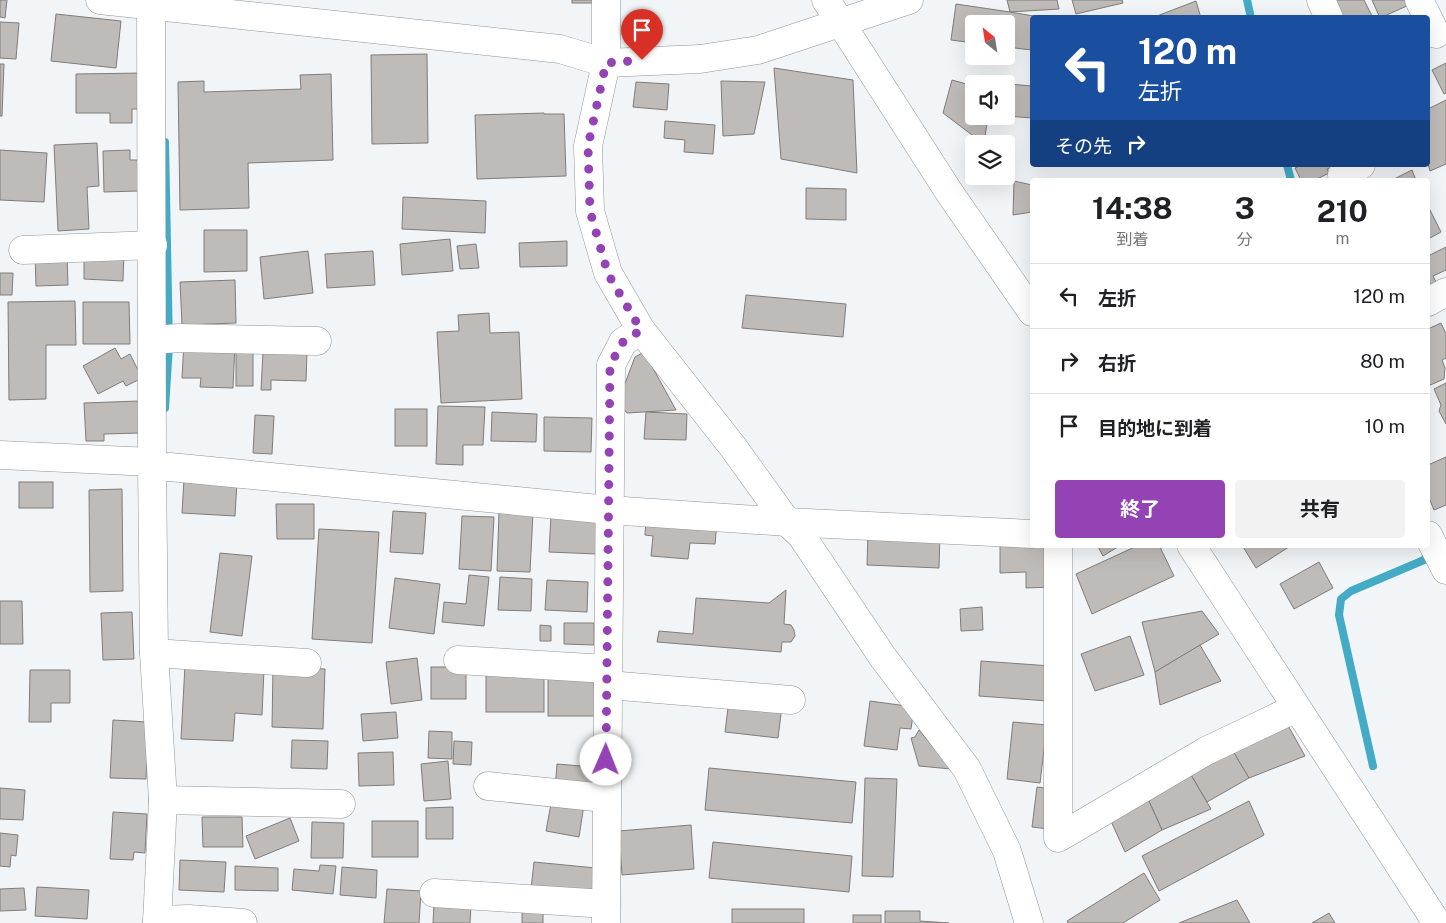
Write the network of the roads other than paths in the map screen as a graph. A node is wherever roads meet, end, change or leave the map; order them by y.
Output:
1 (100, 0) edge
2 (606, 0) edge
3 (826, 0) edge
4 (909, 0) edge
5 (1321, 0) edge
6 (1419, 0) edge
7 (157, 5) edge
8 (1328, 15) edge
9 (1427, 15) edge
10 (1430, 21) edge
11 (840, 24) junction
12 (1437, 34) edge
13 (606, 63) junction
14 (1357, 167) edge
15 (1343, 178) edge
16 (153, 245) junction
17 (23, 250) dead end
18 (1446, 292) edge
19 (1430, 301) edge
20 (1030, 309) edge
21 (641, 330) junction
22 (165, 339) junction
23 (317, 341) dead end
24 (0, 455) edge
25 (158, 466) junction
26 (609, 510) junction
27 (787, 522) junction
28 (1030, 534) edge
29 (1430, 539) edge
30 (1058, 548) edge
31 (1193, 548) edge
32 (1446, 570) edge
33 (155, 653) junction
34 (458, 660) dead end
35 (307, 663) dead end
36 (608, 677) junction
37 (791, 700) dead end
38 (1296, 708) junction
39 (488, 786) dead end
40 (605, 798) junction
41 (163, 800) junction
42 (341, 804) dead end
43 (434, 893) dead end
44 (606, 914) edge
45 (166, 920) edge
46 (243, 923) edge
47 (1029, 923) edge
48 (1437, 923) edge

1 - 7 street
2 - 13 street
3 - 11 street
4 - 11 street
5 - 8 street
6 - 9 street
7 - 13 street
7 - 16 street
10 - 12 street
11 - 13 street
11 - 20 street
13 - 21 street
14 - 15 street
16 - 17 street
16 - 22 street
18 - 19 street
21 - 26 street
21 - 27 street
22 - 23 street
22 - 25 street
24 - 25 street
25 - 26 street
25 - 33 street
26 - 27 street
26 - 36 street
27 - 28 street
27 - 47 street
29 - 32 street
30 - 38 street
31 - 38 street
33 - 35 street
33 - 41 street
34 - 36 street
36 - 37 street
36 - 40 street
38 - 48 street
39 - 40 street
40 - 44 street
41 - 42 street
41 - 45 street
43 - 44 street
45 - 46 street

